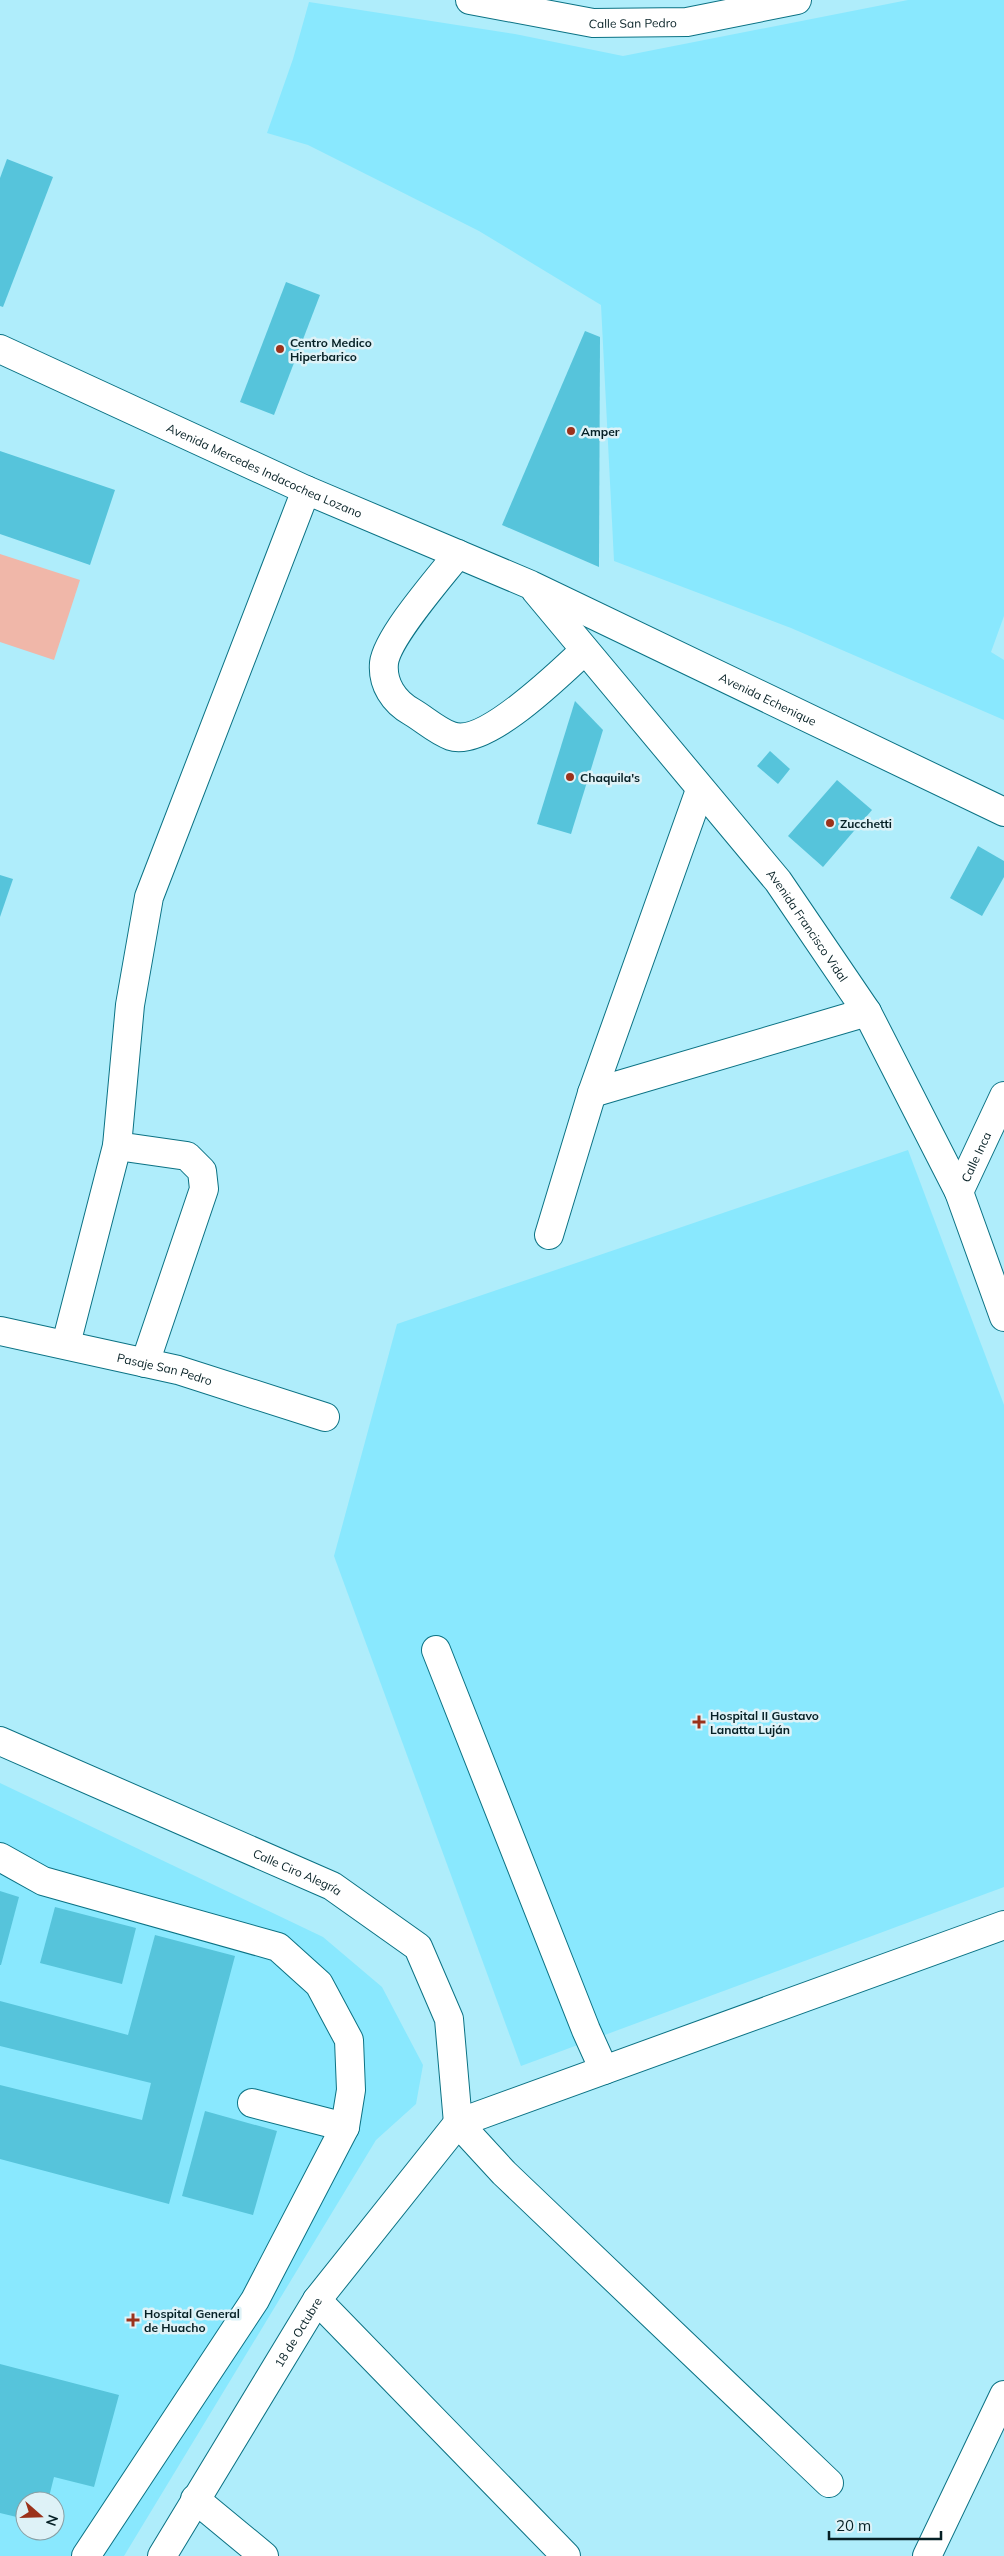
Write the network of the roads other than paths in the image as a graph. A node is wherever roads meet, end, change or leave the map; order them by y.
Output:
1 (470, 0) edge
2 (797, 0) edge
3 (0, 349) edge
4 (306, 490) junction
5 (458, 554) junction
6 (531, 585) junction
7 (584, 651) junction
8 (700, 790) junction
9 (1004, 812) edge
10 (867, 1012) junction
11 (592, 1093) junction
12 (1004, 1096) edge
13 (993, 1143) edge
14 (117, 1146) junction
15 (959, 1192) junction
16 (549, 1235) dead end
17 (1004, 1317) edge
18 (0, 1331) edge
19 (66, 1344) junction
20 (145, 1362) junction
21 (325, 1417) dead end
22 (436, 1650) dead end
23 (0, 1741) edge
24 (0, 1857) edge
25 (1004, 1925) edge
26 (604, 2070) junction
27 (252, 2103) dead end
28 (458, 2123) junction
29 (345, 2127) junction
30 (317, 2300) junction
31 (1004, 2395) edge
32 (829, 2483) dead end
33 (195, 2499) junction
34 (86, 2556) edge
35 (162, 2556) edge
36 (264, 2556) edge
37 (566, 2556) edge
38 (927, 2556) edge

1 - 2 street, Calle San Pedro
3 - 4 street, Avenida Mercedes Indacochea Lozano
4 - 5 street, Avenida Mercedes Indacochea Lozano
4 - 14 street
5 - 6 street, Avenida Mercedes Indacochea Lozano
5 - 7 street
6 - 7 street, Avenida Francisco Vidal
6 - 9 street, Avenida Echenique
7 - 8 street, Avenida Francisco Vidal
8 - 10 street, Avenida Francisco Vidal
8 - 11 street
10 - 11 street
10 - 15 street, Avenida Francisco Vidal
11 - 16 street
12 - 13 street, Calle Inca
13 - 15 street, Calle Inca
14 - 19 street
14 - 20 street
15 - 17 street, Avenida Francisco Vidal
18 - 19 street, Pasaje San Pedro
19 - 20 street, Pasaje San Pedro
20 - 21 street, Pasaje San Pedro
22 - 26 street
23 - 28 street, Calle Ciro Alegría
24 - 29 street
25 - 26 street
26 - 28 street
27 - 29 street
28 - 30 street, 18 de Octubre
28 - 32 street
29 - 34 street
30 - 33 street, 18 de Octubre
30 - 37 street
31 - 38 street
33 - 35 street, 18 de Octubre
33 - 36 street

